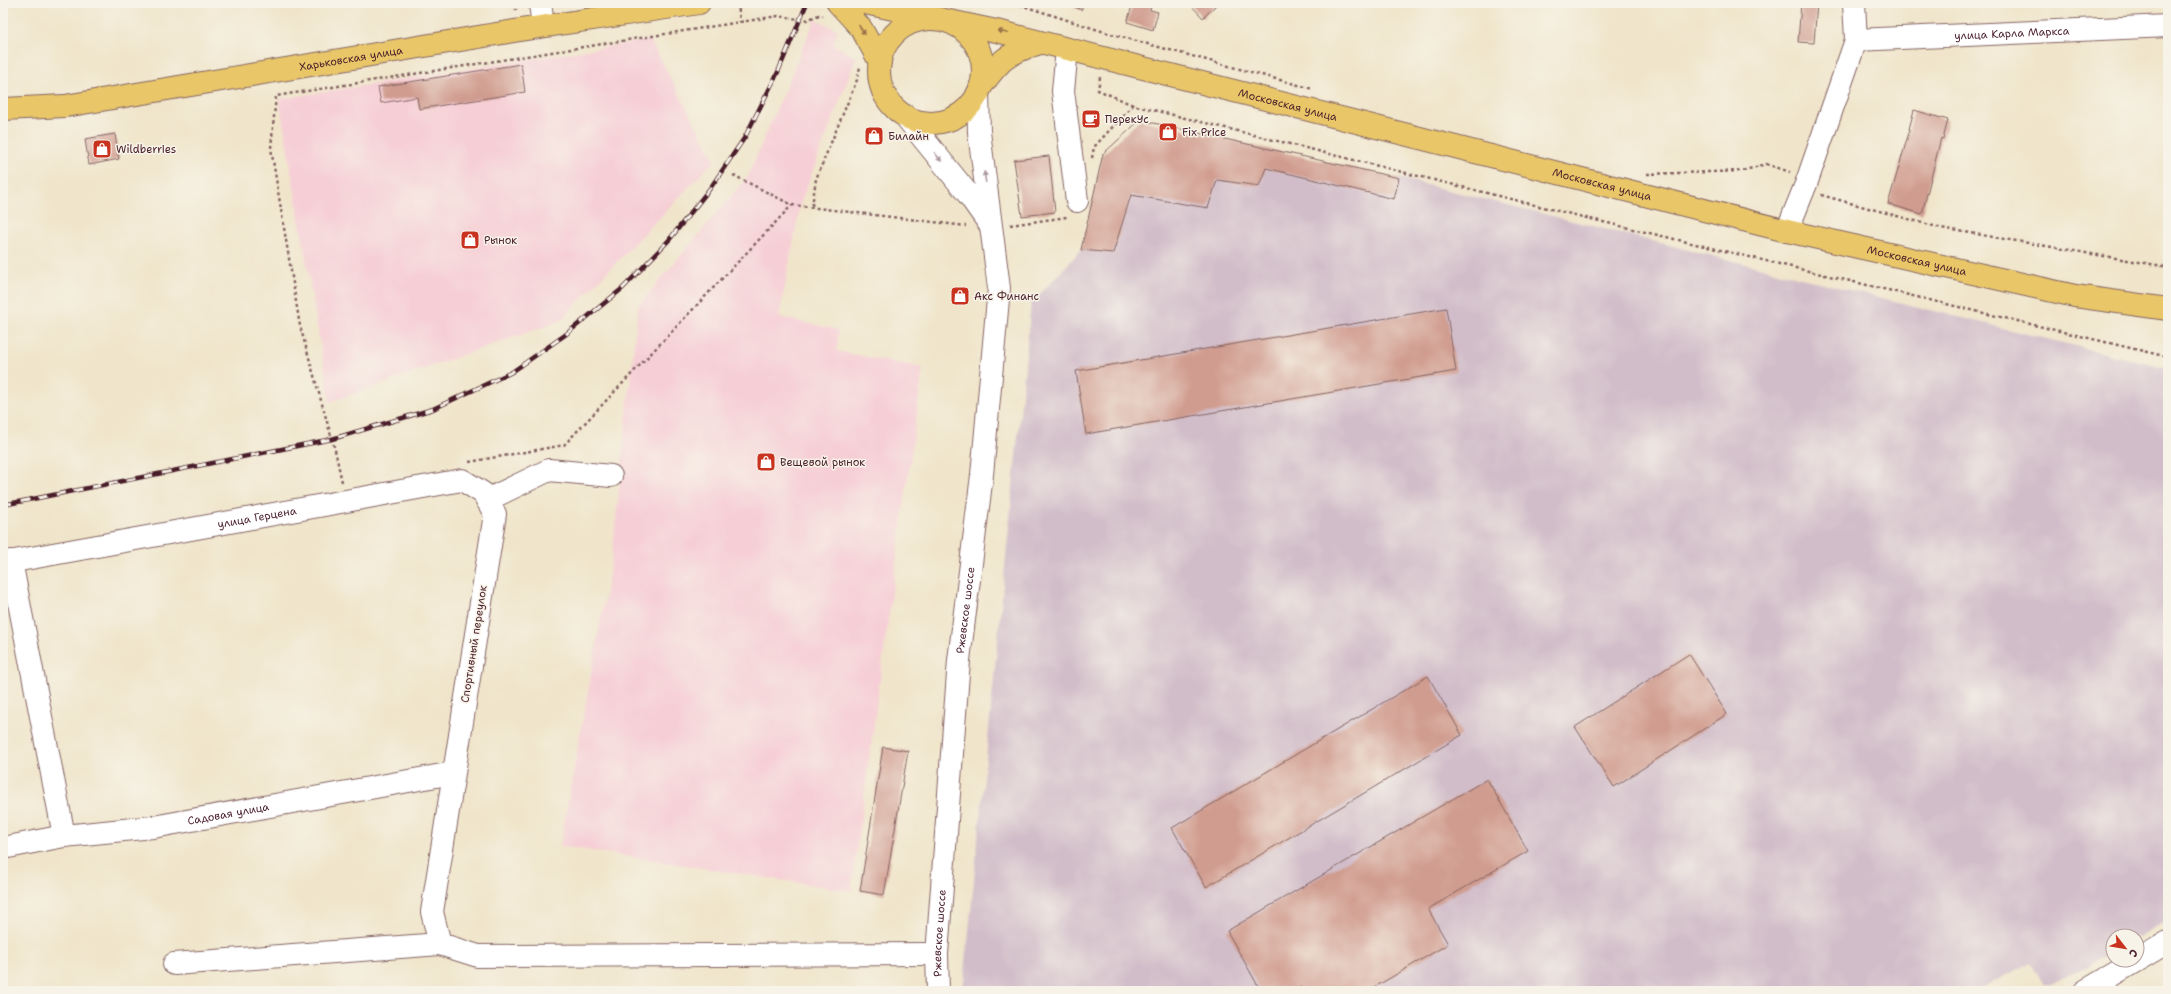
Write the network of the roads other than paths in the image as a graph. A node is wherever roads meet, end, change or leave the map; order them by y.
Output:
1 (540, 3) edge
2 (699, 3) edge
3 (865, 3) edge
4 (1854, 3) edge
5 (833, 10) edge
6 (941, 20) junction
7 (543, 26) junction
8 (2168, 26) edge
9 (1856, 40) junction
10 (1040, 43) junction
11 (1067, 49) junction
12 (870, 62) junction
13 (979, 91) junction
14 (3, 109) edge
15 (905, 116) junction
16 (1076, 208) road end
17 (993, 230) junction
18 (1787, 231) junction
19 (2168, 309) edge
20 (611, 476) dead end
21 (491, 507) junction
22 (7, 562) edge
23 (453, 773) junction
24 (64, 836) junction
25 (3, 848) edge
26 (2168, 942) edge
27 (440, 944) junction
28 (937, 954) junction
29 (174, 964) dead end
30 (938, 991) edge
31 (2085, 991) edge

1 - 7 street
2 - 7 main road, Харьковская улица
3 - 6 main road
4 - 9 street
5 -> 12 main road
10 -> 6 main road, Московская улица
6 - 12 main road
6 - 13 main road
7 - 14 main road, Харьковская улица
8 - 9 street, улица Карла Маркса
9 - 18 street
10 - 11 main road, Московская улица
10 - 13 main road
11 - 16 street
11 - 18 main road, Московская улица
12 - 15 main road
13 - 15 main road
17 -> 13 street, Ржевское шоссе
15 -> 17 street
17 - 28 street, Ржевское шоссе
18 - 19 main road, Московская улица
20 - 21 street
21 - 22 street, улица Герцена
21 - 23 street, Спортивный переулок
22 - 24 street
23 - 24 street, Садовая улица
23 - 27 street, Спортивный переулок
24 - 25 street, Садовая улица
26 - 31 street
27 - 28 street
27 - 29 street
28 - 30 street, Ржевское шоссе

